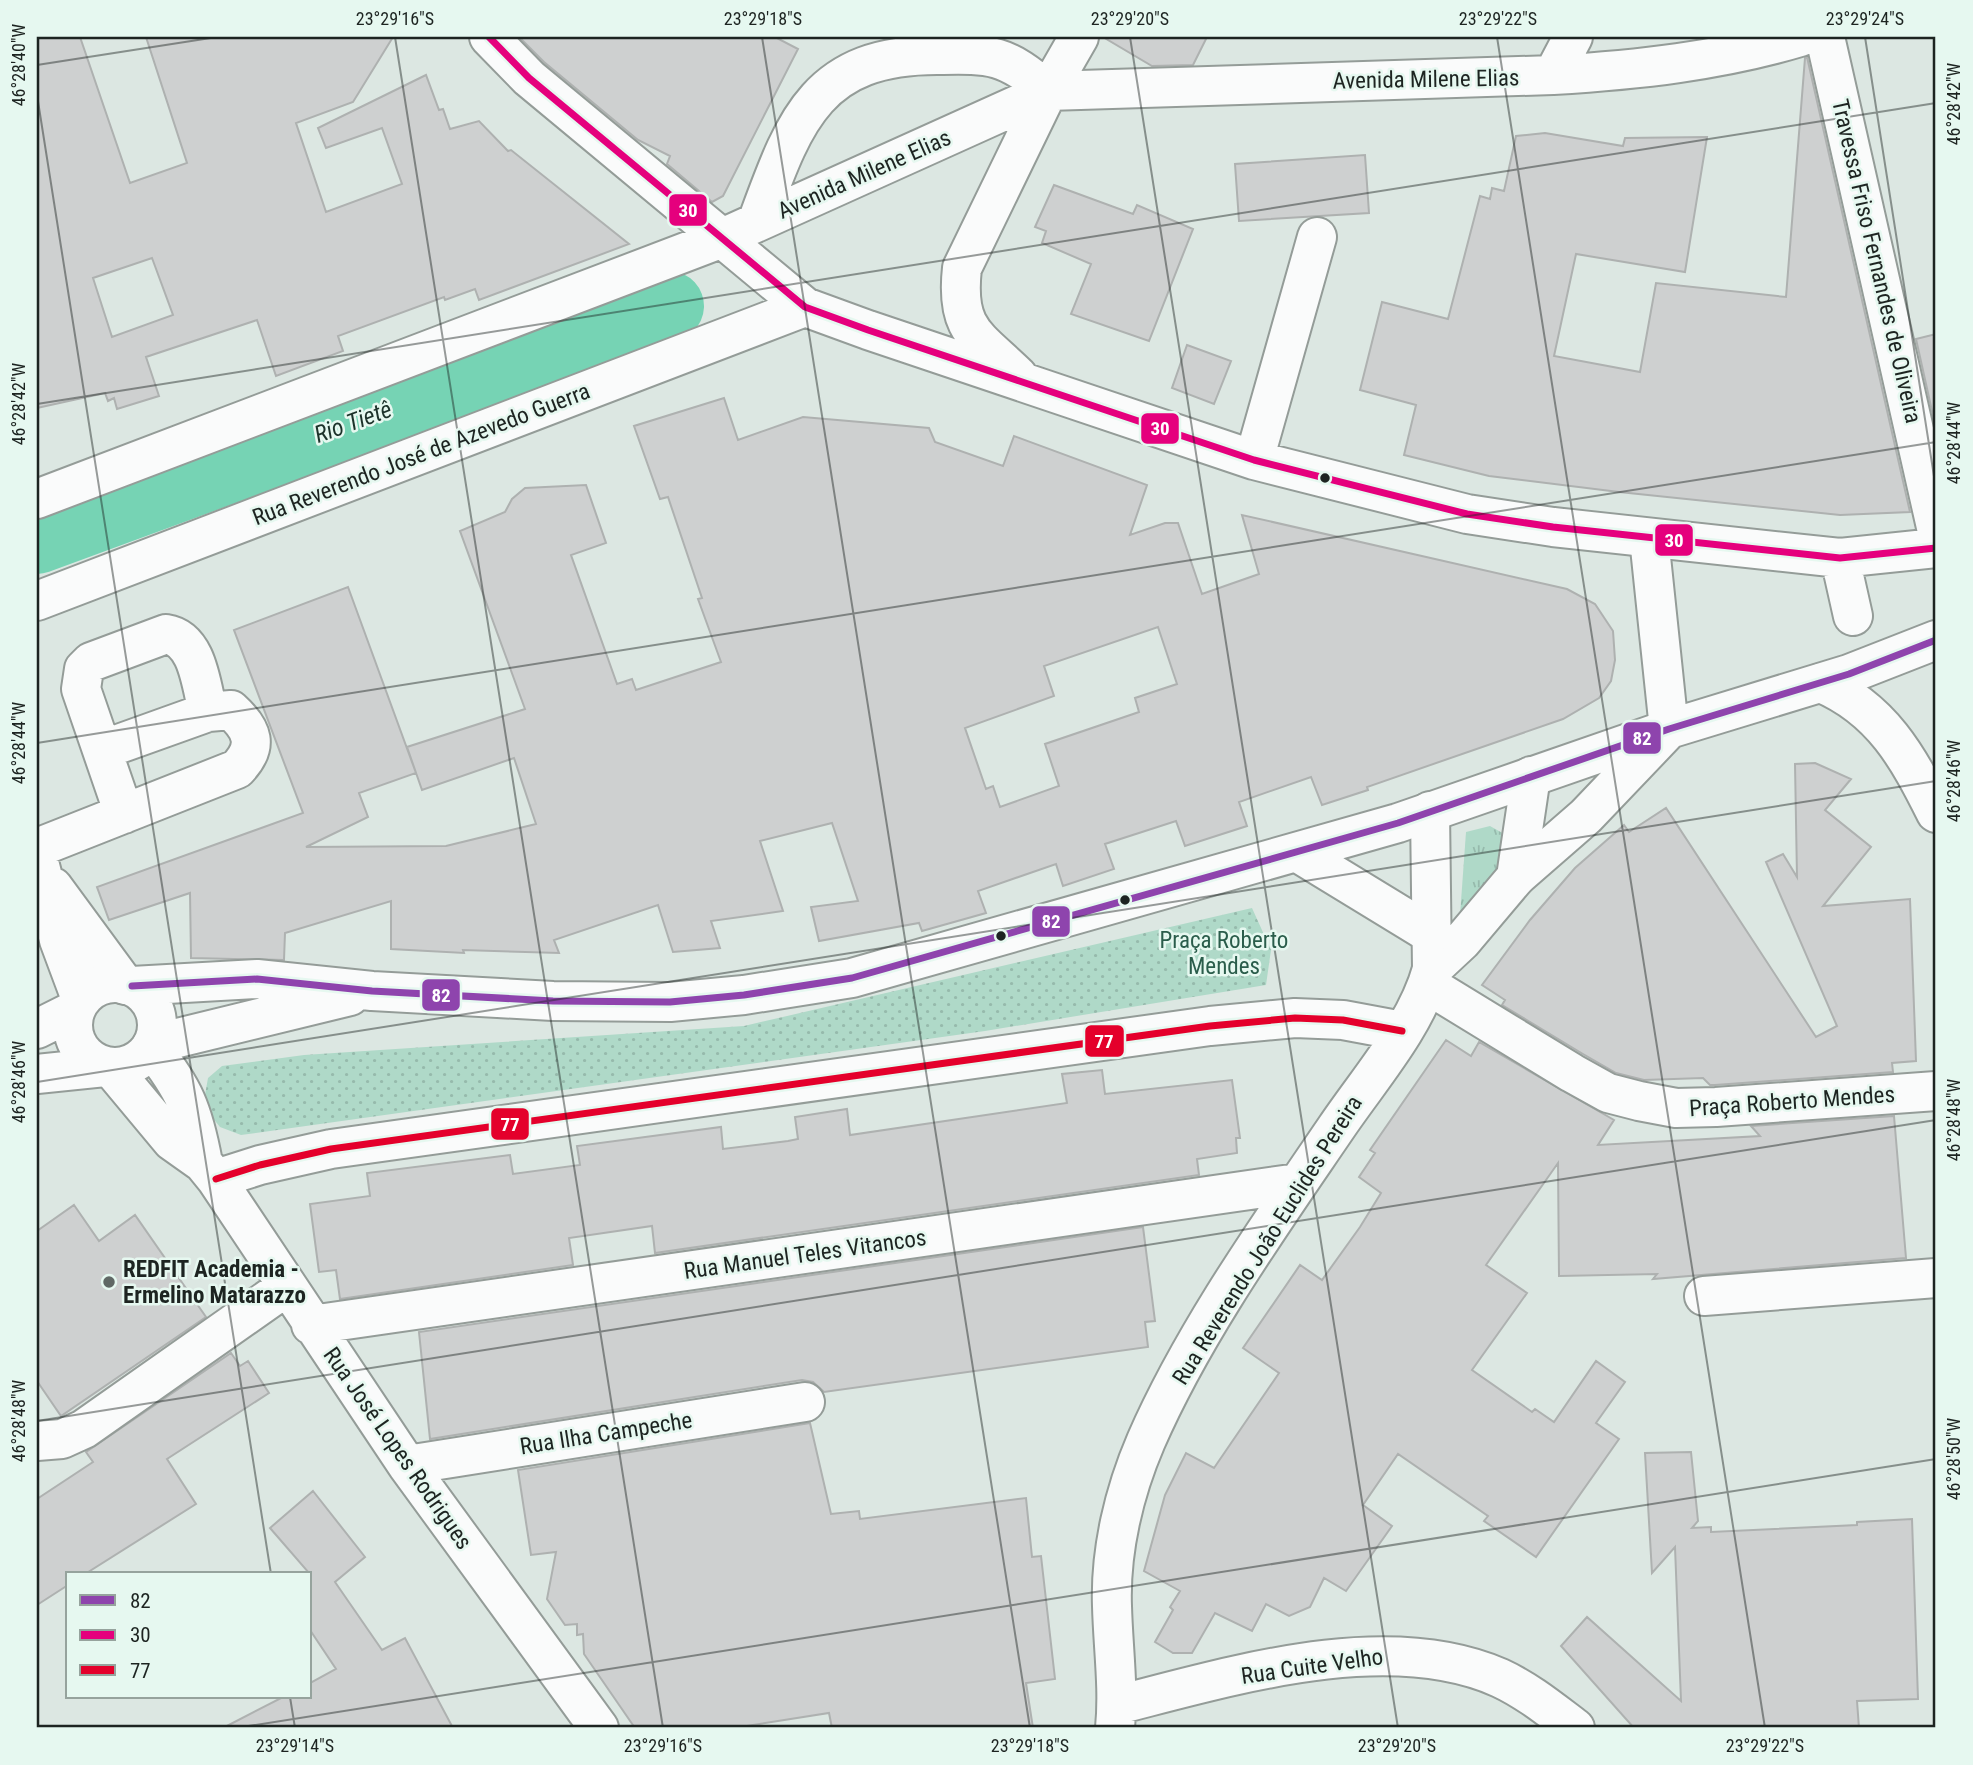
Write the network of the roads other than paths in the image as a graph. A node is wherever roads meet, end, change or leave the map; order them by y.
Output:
1 (489, 37) edge
2 (855, 37) edge
3 (1079, 37) edge
4 (1573, 37) edge
5 (1800, 37) edge
6 (1825, 37) edge
7 (1553, 75) junction
8 (839, 78) junction
9 (1048, 91) junction
10 (757, 222) junction
11 (1317, 237) dead end
12 (720, 239) junction
13 (805, 307) junction
14 (1022, 380) junction
15 (1254, 460) junction
16 (37, 499) edge
17 (1936, 527) edge
18 (1649, 538) junction
19 (1936, 548) edge
20 (1840, 558) junction
21 (37, 601) edge
22 (1853, 616) dead end
23 (1936, 640) edge
24 (1821, 683) junction
25 (208, 712) junction
26 (1670, 729) junction
27 (102, 750) junction
28 (1531, 776) junction
29 (1430, 811) junction
30 (124, 814) junction
31 (1936, 814) edge
32 (1300, 853) junction
33 (38, 858) edge
34 (1516, 877) junction
35 (1430, 963) junction
36 (128, 985) junction
37 (372, 991) junction
38 (78, 1004) junction
39 (37, 1029) edge
40 (1402, 1031) junction
41 (152, 1045) junction
42 (108, 1068) junction
43 (37, 1074) edge
44 (1936, 1091) edge
45 (209, 1171) junction
46 (1298, 1183) junction
47 (1936, 1279) edge
48 (286, 1287) junction
49 (1704, 1296) dead end
50 (312, 1325) junction
51 (805, 1402) dead end
52 (37, 1441) edge
53 (407, 1465) junction
54 (1116, 1717) edge
55 (599, 1728) edge
56 (1575, 1728) edge

1 - 12 street
2 - 8 street
3 - 9 street
4 - 7 street
5 - 7 street, Avenida Milene Elias
6 - 17 street, Travessa Friso Fernandes de Oliveira
7 - 9 street, Avenida Milene Elias
8 - 9 street, Avenida Milene Elias
8 - 10 street, Avenida Milene Elias
9 - 10 street, Avenida Milene Elias
9 - 14 street
10 - 12 street, Avenida Milene Elias
11 - 15 street
12 - 13 street
12 - 16 street
13 - 14 street
13 - 21 street, Rua Reverendo José de Azevedo Guerra
14 - 15 street
15 - 18 street
18 - 20 street
18 - 26 street
19 - 20 street
20 - 22 street
23 - 24 street
24 - 26 street
24 - 31 street
25 - 27 street
25 - 27 street
25 - 30 street
26 - 28 street
26 - 34 street, Rua Reverendo João Euclides Pereira
27 - 30 street
28 - 29 street
28 - 34 street
29 - 32 street
29 - 35 street, Rua Reverendo João Euclides Pereira
30 - 33 street
32 - 35 street, Praça Roberto Mendes
32 - 37 street
33 - 36 street
33 - 38 street
34 - 35 street, Rua Reverendo João Euclides Pereira
35 - 40 street, Rua Reverendo João Euclides Pereira
35 - 44 street, Praça Roberto Mendes
36 - 37 street
36 - 38 street
36 - 41 street
37 - 41 street
38 - 39 street
38 - 42 street
40 - 45 street
40 - 46 street, Rua Reverendo João Euclides Pereira
41 - 42 street
41 - 45 street, Rua José Lopes Rodrigues
42 - 43 street
42 - 45 street, Rua José Lopes Rodrigues
45 - 48 street, Rua José Lopes Rodrigues
46 - 50 street, Rua Manuel Teles Vitancos
46 - 54 street, Rua Reverendo João Euclides Pereira
47 - 49 street
48 - 50 street, Rua José Lopes Rodrigues
48 - 52 street
50 - 53 street, Rua José Lopes Rodrigues
51 - 53 street, Rua Ilha Campeche
53 - 55 street, Rua José Lopes Rodrigues
54 - 56 street, Rua Cuite Velho

